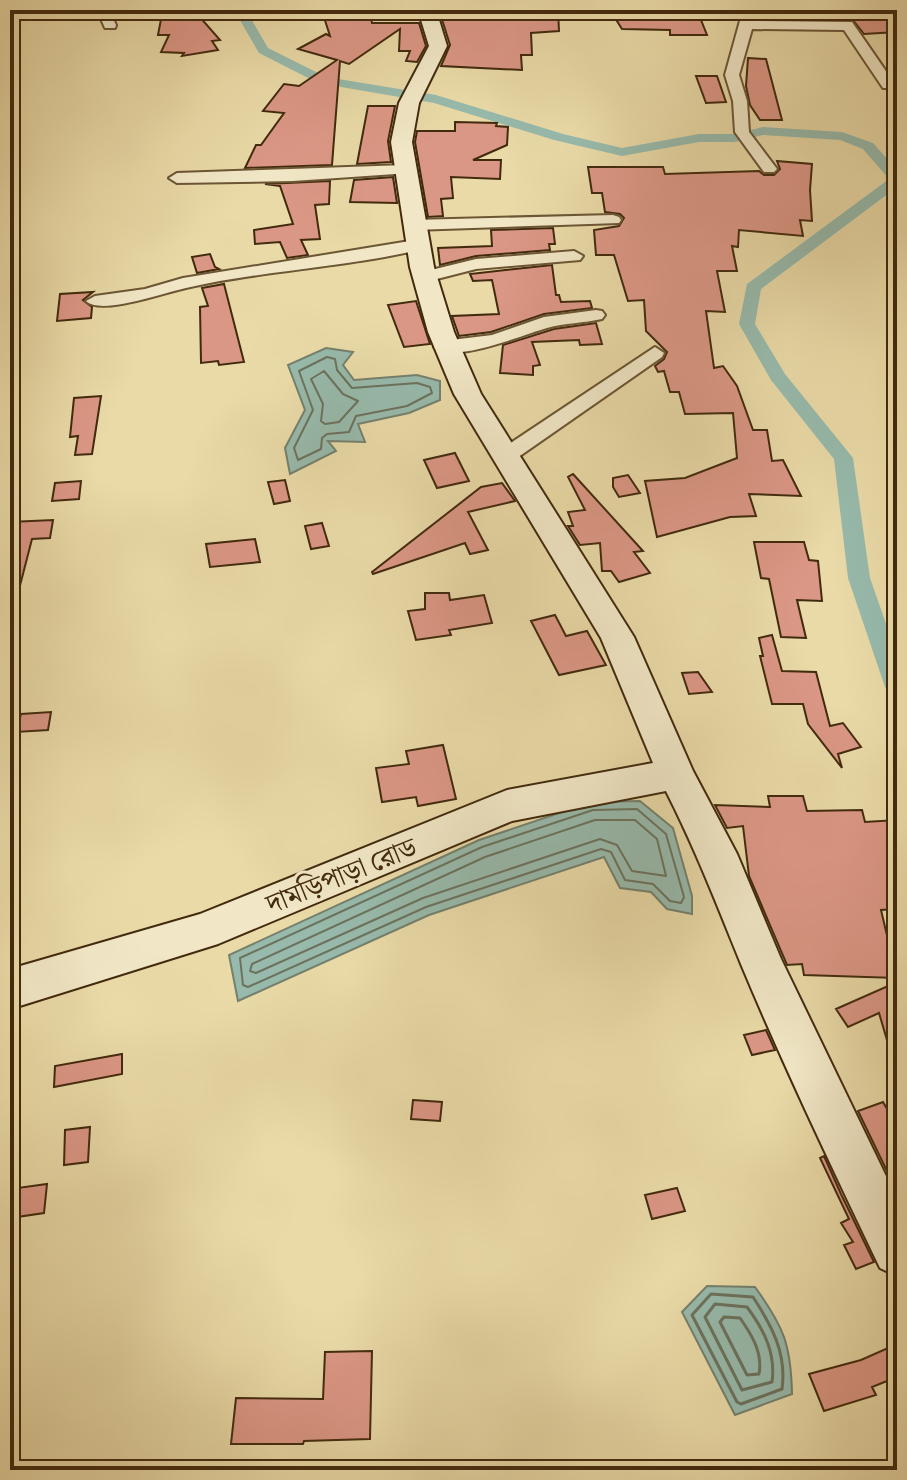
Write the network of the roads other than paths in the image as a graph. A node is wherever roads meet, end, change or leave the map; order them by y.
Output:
1 (103, 10) edge
2 (427, 10) edge
3 (110, 25) dead end
4 (894, 87) edge
5 (769, 169) dead end
6 (405, 170) junction
7 (177, 178) dead end
8 (613, 220) dead end
9 (414, 235) junction
10 (574, 256) dead end
11 (425, 277) junction
12 (95, 301) dead end
13 (596, 315) dead end
14 (443, 347) junction
15 (655, 353) dead end
16 (507, 455) junction
17 (676, 774) junction
18 (10, 989) edge
19 (897, 1251) edge

1 - 3 street
2 - 6 street
4 - 5 street
6 - 7 street
6 - 9 street
8 - 9 street
9 - 11 street
9 - 12 street
10 - 11 street
11 - 14 street
13 - 14 street
14 - 16 street
15 - 16 street
16 - 17 street
17 - 18 street, দামড়িপাড়া রোড
17 - 19 street

